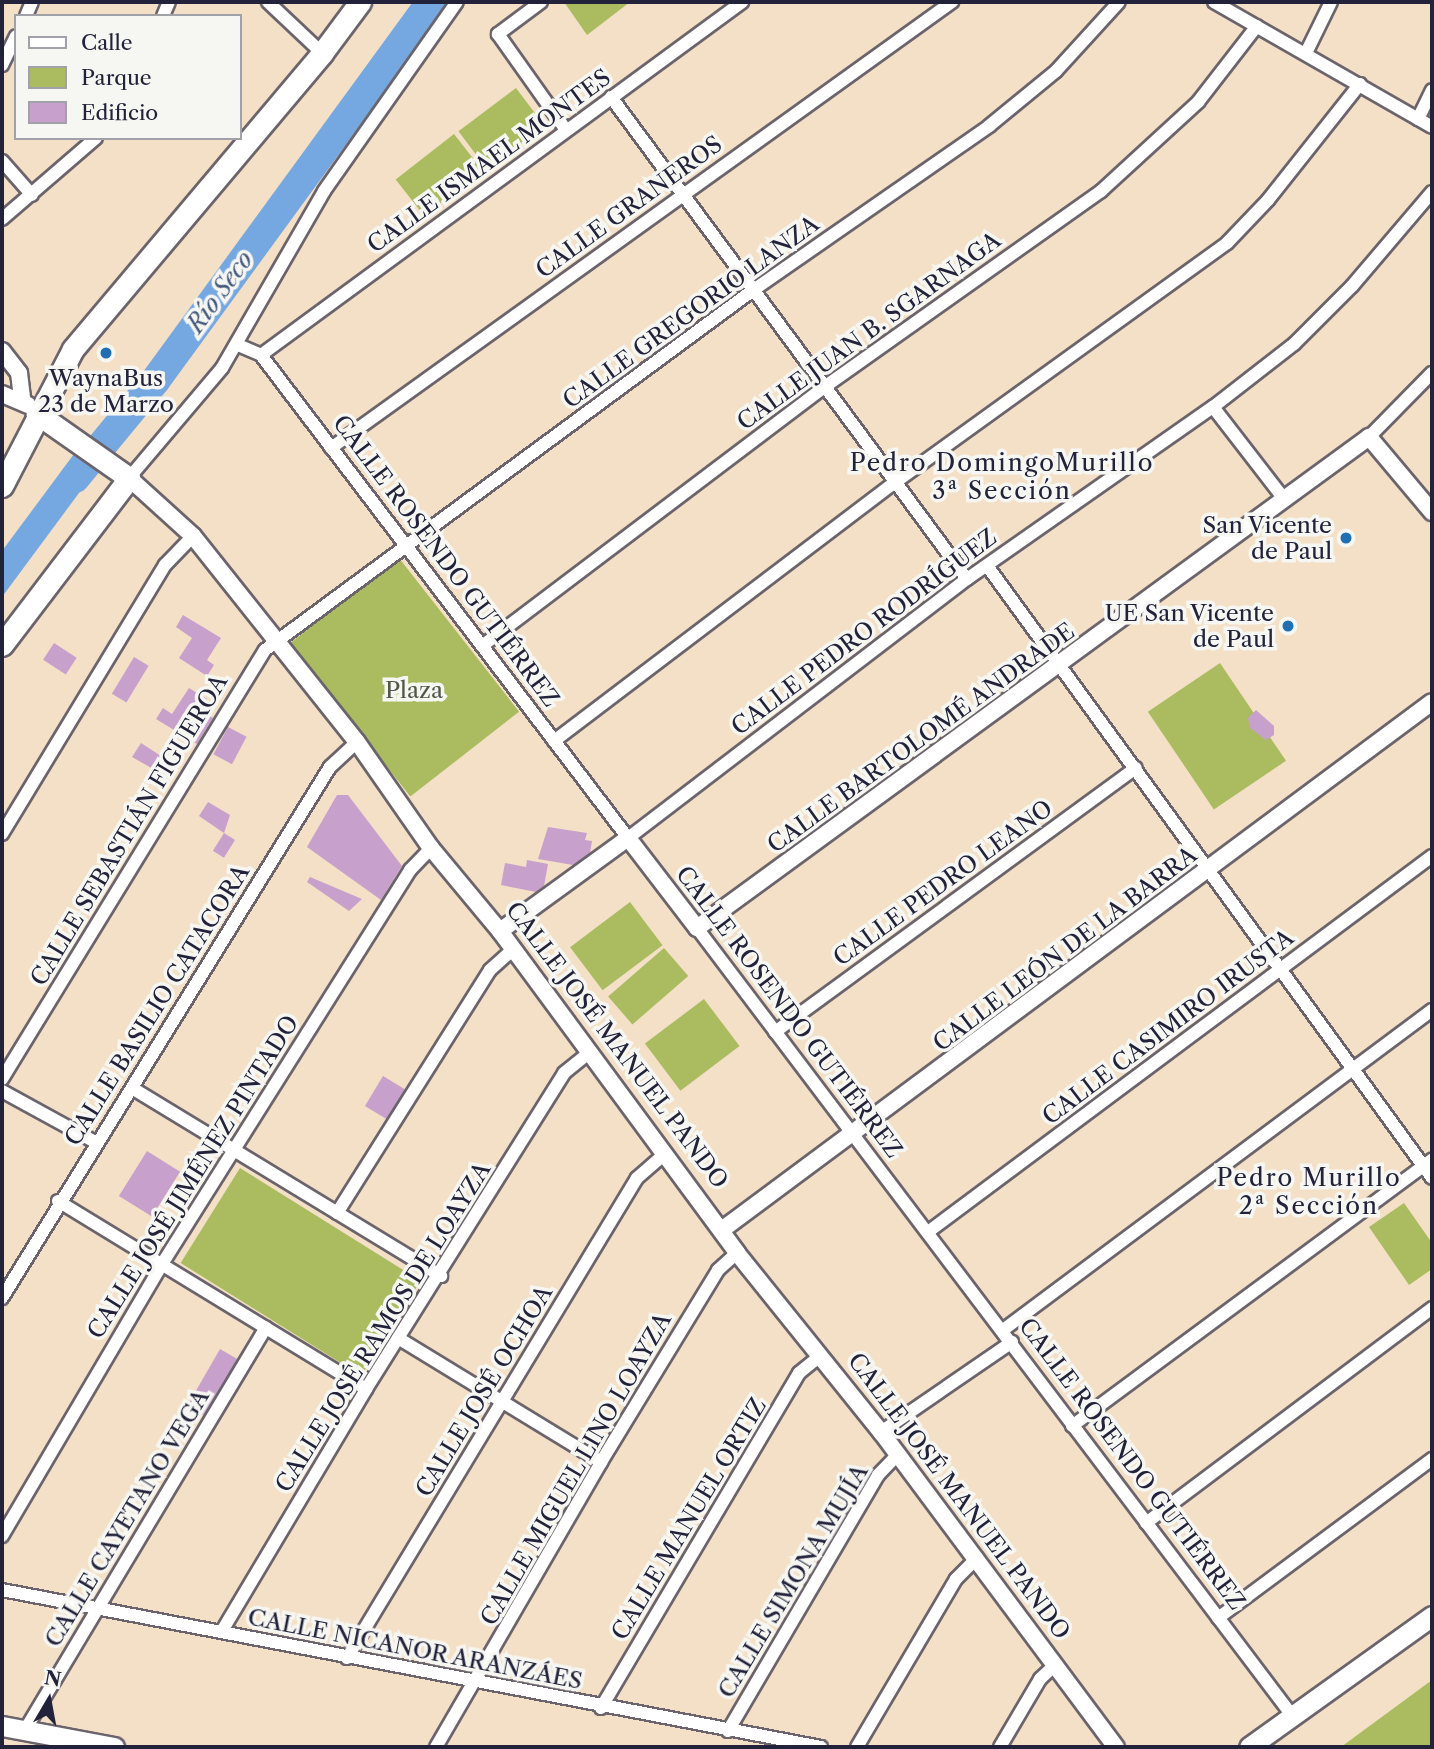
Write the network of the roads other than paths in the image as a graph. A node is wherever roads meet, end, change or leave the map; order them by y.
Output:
1 (268, 2) edge
2 (360, 2) edge
3 (457, 2) edge
4 (541, 2) edge
5 (742, 2) edge
6 (952, 2) edge
7 (1119, 2) edge
8 (1214, 2) edge
9 (1331, 2) edge
10 (1257, 26) junction
11 (14, 40) edge
12 (322, 53) junction
13 (1306, 53) junction
14 (2, 65) edge
15 (1360, 84) junction
16 (1432, 90) edge
17 (611, 97) junction
18 (1418, 118) junction
19 (1432, 127) edge
20 (566, 130) junction
21 (94, 140) edge
22 (2, 161) edge
23 (1432, 192) edge
24 (32, 195) junction
25 (682, 195) junction
26 (2, 219) edge
27 (752, 291) junction
28 (238, 345) junction
29 (2, 351) edge
30 (261, 355) junction
31 (1432, 373) edge
32 (823, 388) junction
33 (2, 394) edge
34 (29, 406) junction
35 (1213, 407) junction
36 (1369, 437) junction
37 (331, 448) junction
38 (129, 478) junction
39 (893, 484) junction
40 (2, 486) edge
41 (1284, 499) junction
42 (1432, 512) edge
43 (193, 536) junction
44 (406, 546) junction
45 (988, 567) junction
46 (967, 579) junction
47 (275, 644) junction
48 (2, 645) edge
49 (482, 646) junction
50 (1060, 665) junction
51 (1432, 702) edge
52 (554, 741) junction
53 (357, 742) junction
54 (1136, 768) junction
55 (2, 834) edge
56 (628, 838) junction
57 (431, 848) junction
58 (1432, 856) edge
59 (1211, 869) junction
60 (697, 928) junction
61 (500, 931) junction
62 (512, 950) junction
63 (1283, 967) junction
64 (1432, 1010) edge
65 (775, 1032) junction
66 (589, 1052) junction
67 (1355, 1068) junction
68 (2, 1079) edge
69 (132, 1088) junction
70 (2, 1091) edge
71 (853, 1134) junction
72 (97, 1143) junction
73 (233, 1150) junction
74 (666, 1153) junction
75 (1428, 1163) edge
76 (1432, 1178) edge
77 (58, 1201) junction
78 (337, 1213) junction
79 (723, 1229) junction
80 (928, 1232) junction
81 (737, 1253) junction
82 (162, 1264) junction
83 (440, 1276) junction
84 (2, 1298) edge
85 (1432, 1308) edge
86 (266, 1328) junction
87 (1003, 1330) junction
88 (398, 1338) junction
89 (1012, 1342) junction
90 (819, 1357) junction
91 (366, 1389) junction
92 (502, 1404) junction
93 (1072, 1426) junction
94 (881, 1432) junction
95 (897, 1455) junction
96 (1432, 1459) edge
97 (601, 1462) junction
98 (1146, 1523) junction
99 (2, 1536) edge
100 (977, 1558) junction
101 (2, 1590) edge
102 (98, 1607) junction
103 (1432, 1616) edge
104 (1219, 1618) junction
105 (222, 1631) junction
106 (347, 1658) junction
107 (1055, 1665) junction
108 (478, 1680) junction
109 (601, 1708) junction
110 (1294, 1718) junction
111 (2, 1726) edge
112 (24, 1730) junction
113 (728, 1731) junction
114 (114, 1747) edge
115 (436, 1747) edge
116 (821, 1747) edge
117 (857, 1747) edge
118 (1000, 1747) edge
119 (1116, 1747) edge
120 (1249, 1747) edge

1 - 12 street
2 - 12 main road
3 - 28 street
4 - 20 street
5 - 17 street, CALLE ISMAEL MONTES
6 - 25 street, CALLE GRANEROS
7 - 27 street, CALLE GREGORIO LANZA
8 - 10 street
9 - 13 street
10 - 13 street
10 - 32 street, CALLE JUAN B. SGARNAGA
11 - 14 street
12 - 34 main road
13 - 15 street
15 - 18 street
15 - 39 street
16 - 18 street
17 - 20 street, CALLE ISMAEL MONTES
17 - 25 street
18 - 19 street
20 - 30 street, CALLE ISMAEL MONTES
21 - 24 street
22 - 24 street
23 - 35 street, CALLE PEDRO RODRÍGUEZ
24 - 26 street
25 - 27 street
25 - 37 street, CALLE GRANEROS
27 - 32 street
27 - 44 street, CALLE GREGORIO LANZA
28 - 30 street, CALLE ROSENDO GUTIÉRREZ
28 - 38 street
29 - 34 street
30 - 37 street, CALLE ROSENDO GUTIÉRREZ
31 - 36 street, CALLE BARTOLOMÉ ANDRADE
32 - 39 street
32 - 49 street, CALLE JUAN B. SGARNAGA
33 - 34 street
34 - 38 main road, CALLE JOSÉ MANUEL PANDO
34 - 40 main road
35 - 41 street
35 - 45 street, CALLE PEDRO RODRÍGUEZ
36 - 41 street, CALLE BARTOLOMÉ ANDRADE
36 - 42 street
37 - 44 street, CALLE ROSENDO GUTIÉRREZ
38 - 43 street, CALLE JOSÉ MANUEL PANDO
38 - 48 main road
39 - 46 street
39 - 52 street
41 - 50 street, CALLE BARTOLOMÉ ANDRADE
43 - 47 street, CALLE JOSÉ MANUEL PANDO
43 - 55 street
44 - 47 street, CALLE GREGORIO LANZA
44 - 49 street, CALLE ROSENDO GUTIÉRREZ
45 - 46 street, CALLE PEDRO RODRÍGUEZ
45 - 50 street
46 - 56 street, CALLE PEDRO RODRÍGUEZ
47 - 53 street, CALLE JOSÉ MANUEL PANDO
47 - 68 street, CALLE SEBASTIÁN FIGUEROA
49 - 52 street, CALLE ROSENDO GUTIÉRREZ
50 - 54 street
50 - 60 street, CALLE BARTOLOMÉ ANDRADE
51 - 59 street, CALLE LEÓN DE LA BARRA
52 - 56 street, CALLE ROSENDO GUTIÉRREZ
53 - 57 street, CALLE JOSÉ MANUEL PANDO
53 - 69 street, CALLE BASILIO CATACORA
54 - 59 street
54 - 65 street, CALLE PEDRO LEANO
56 - 60 street, CALLE ROSENDO GUTIÉRREZ
56 - 61 street, CALLE PEDRO RODRÍGUEZ
57 - 61 street, CALLE JOSÉ MANUEL PANDO
57 - 73 street, CALLE JOSÉ JIMÉNEZ PINTADO
58 - 63 street, CALLE CASIMIRO IRUSTA
59 - 63 street
59 - 71 street, CALLE LEÓN DE LA BARRA
60 - 65 street, CALLE ROSENDO GUTIÉRREZ
61 - 62 street, CALLE JOSÉ MANUEL PANDO
62 - 66 street, CALLE JOSÉ MANUEL PANDO
62 - 78 street
63 - 67 street
63 - 80 street, CALLE CASIMIRO IRUSTA
64 - 67 street
65 - 71 street, CALLE ROSENDO GUTIÉRREZ
66 - 74 street, CALLE JOSÉ MANUEL PANDO
66 - 83 street, CALLE JOSÉ RAMOS DE LOAYZA
67 - 75 street
67 - 87 street
69 - 72 street, CALLE BASILIO CATACORA
69 - 73 street
70 - 72 street
71 - 79 street, CALLE LEÓN DE LA BARRA
71 - 80 street, CALLE ROSENDO GUTIÉRREZ
72 - 77 street, CALLE BASILIO CATACORA
73 - 78 street
73 - 82 street, CALLE JOSÉ JIMÉNEZ PINTADO
74 - 79 street, CALLE JOSÉ MANUEL PANDO
74 - 92 street, CALLE JOSÉ OCHOA
75 - 76 street
75 - 93 street
77 - 82 street
77 - 84 street, CALLE BASILIO CATACORA
78 - 83 street
79 - 81 street, CALLE JOSÉ MANUEL PANDO
80 - 87 street, CALLE ROSENDO GUTIÉRREZ
81 - 90 street, CALLE JOSÉ MANUEL PANDO
81 - 97 street, CALLE MIGUEL LINO LOAYZA
82 - 86 street
82 - 99 street, CALLE JOSÉ JIMÉNEZ PINTADO
83 - 88 street, CALLE JOSÉ RAMOS DE LOAYZA
85 - 98 street
86 - 91 street
86 - 102 street, CALLE CAYETANO VEGA
87 - 89 street, CALLE ROSENDO GUTIÉRREZ
88 - 91 street, CALLE JOSÉ RAMOS DE LOAYZA
88 - 92 street
89 - 93 street, CALLE ROSENDO GUTIÉRREZ
89 - 94 street
90 - 94 street, CALLE JOSÉ MANUEL PANDO
90 - 109 street, CALLE MANUEL ORTIZ
91 - 105 street, CALLE JOSÉ RAMOS DE LOAYZA
92 - 97 street
92 - 106 street, CALLE JOSÉ OCHOA
93 - 98 street, CALLE ROSENDO GUTIÉRREZ
94 - 95 street, CALLE JOSÉ MANUEL PANDO
95 - 100 street, CALLE JOSÉ MANUEL PANDO
95 - 113 street, CALLE SIMONA MUJÍA
96 - 104 street
97 - 108 street, CALLE MIGUEL LINO LOAYZA
98 - 104 street, CALLE ROSENDO GUTIÉRREZ
100 - 107 street, CALLE JOSÉ MANUEL PANDO
100 - 117 street
101 - 102 street, CALLE NICANOR ARANZÁES
102 - 105 street, CALLE NICANOR ARANZÁES
102 - 112 street, CALLE CAYETANO VEGA
103 - 110 main road
104 - 110 street, CALLE ROSENDO GUTIÉRREZ
105 - 106 street, CALLE NICANOR ARANZÁES
106 - 108 street, CALLE NICANOR ARANZÁES
107 - 118 street
107 - 119 street, CALLE JOSÉ MANUEL PANDO
108 - 109 street, CALLE NICANOR ARANZÁES
108 - 115 street, CALLE MIGUEL LINO LOAYZA
109 - 113 street, CALLE NICANOR ARANZÁES
110 - 120 main road
111 - 112 main road
112 - 114 main road
113 - 116 street, CALLE NICANOR ARANZÁES

